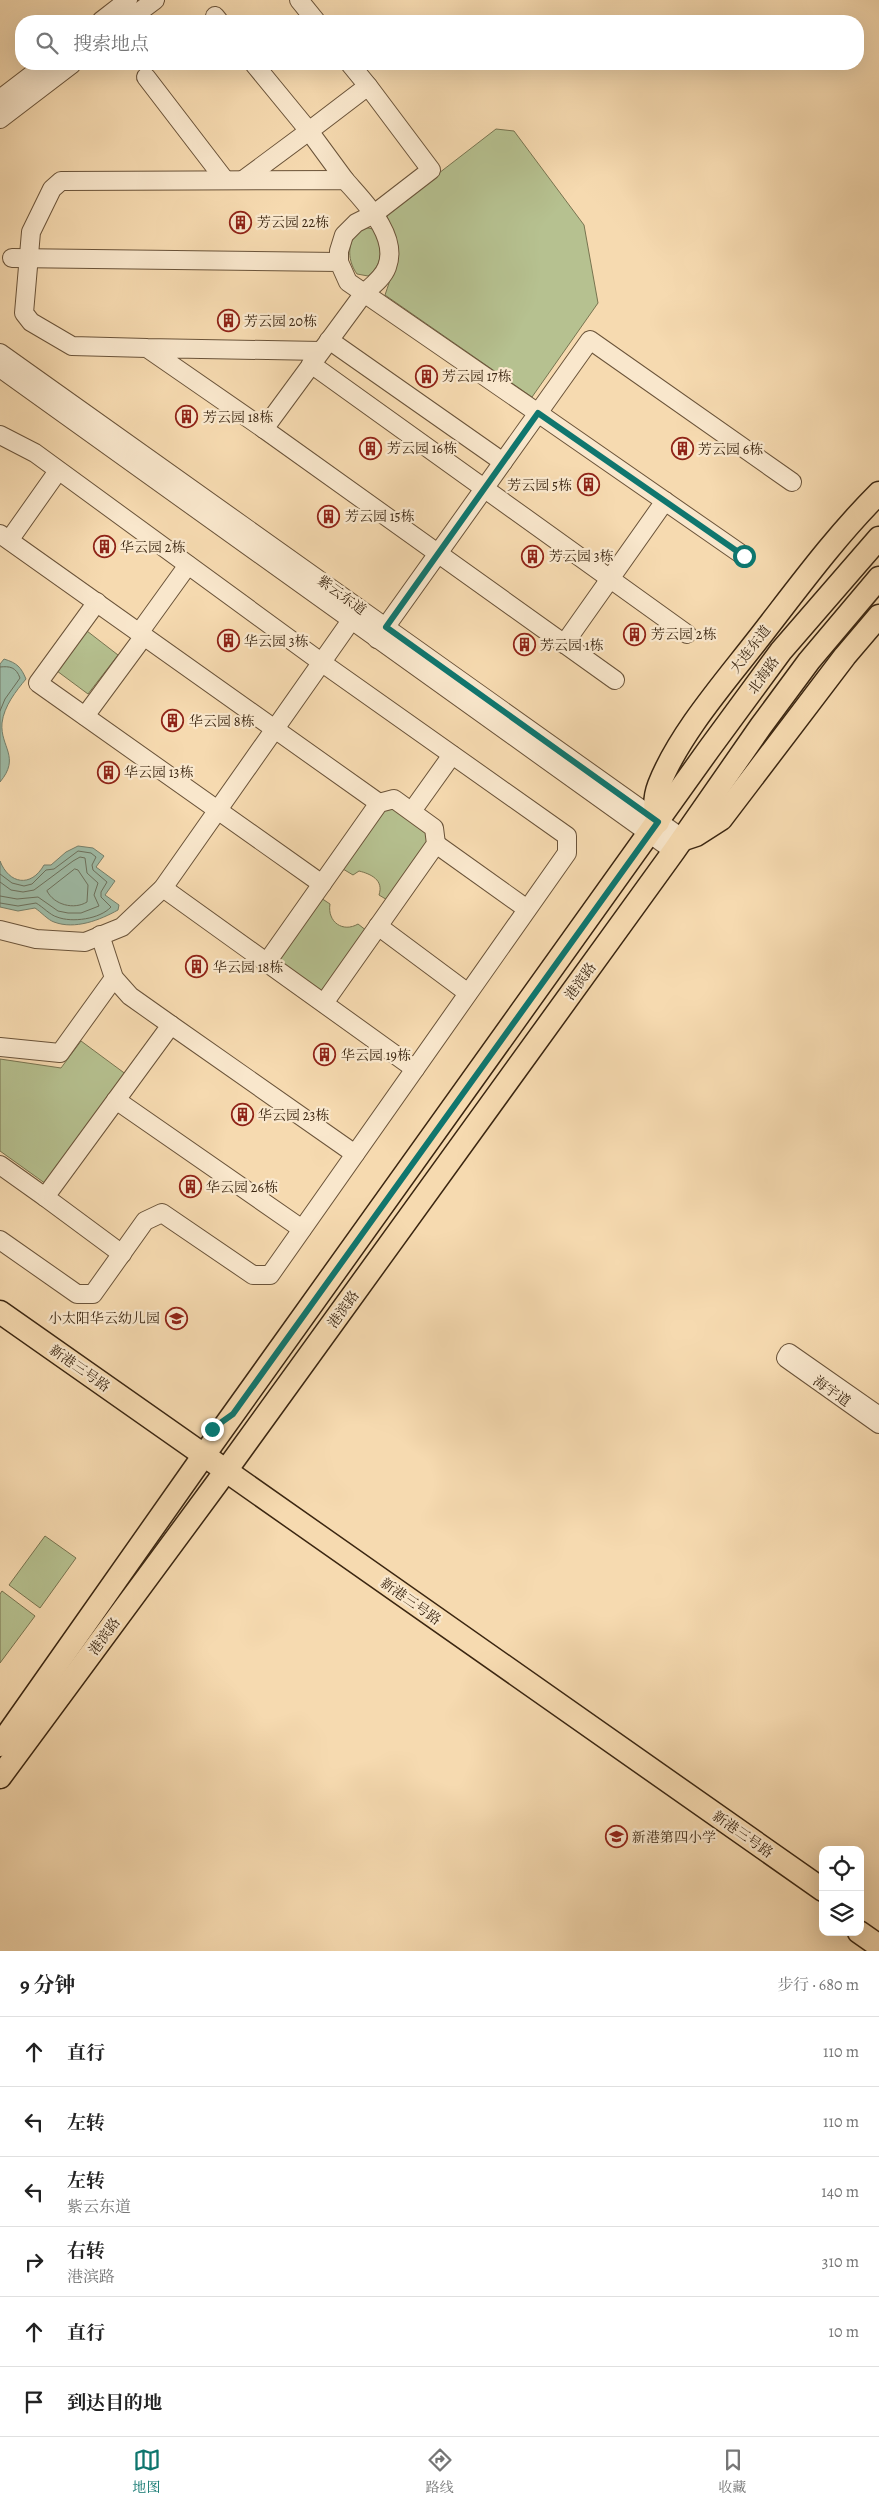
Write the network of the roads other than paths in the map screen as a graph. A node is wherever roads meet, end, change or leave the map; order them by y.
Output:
1 (128, 0) edge
2 (155, 0) edge
3 (299, 0) edge
4 (109, 15) edge
5 (135, 15) edge
6 (311, 15) edge
7 (38, 70) edge
8 (64, 70) edge
9 (259, 70) edge
10 (355, 70) edge
11 (146, 77) dead end
12 (368, 86) junction
13 (0, 99) edge
14 (0, 119) edge
15 (309, 131) junction
16 (225, 180) junction
17 (243, 180) junction
18 (345, 180) junction
19 (374, 214) junction
20 (21, 258) junction
21 (339, 262) junction
22 (364, 293) junction
23 (147, 348) junction
24 (0, 352) edge
25 (320, 352) junction
26 (0, 368) edge
27 (538, 413) junction
28 (264, 429) junction
29 (0, 435) edge
30 (503, 462) junction
31 (58, 470) junction
32 (792, 482) dead end
33 (484, 488) junction
34 (879, 493) edge
35 (665, 501) junction
36 (5, 537) edge
37 (879, 538) edge
38 (437, 554) junction
39 (744, 556) dead end
40 (188, 565) junction
41 (610, 578) junction
42 (879, 578) edge
43 (97, 602) junction
44 (355, 614) junction
45 (879, 616) edge
46 (382, 633) junction
47 (687, 634) dead end
48 (142, 635) junction
49 (564, 644) junction
50 (321, 662) junction
51 (615, 680) dead end
52 (85, 716) junction
53 (273, 730) junction
54 (452, 755) junction
55 (379, 803) junction
56 (217, 809) junction
57 (412, 811) junction
58 (653, 828) junction
59 (436, 844) junction
60 (679, 845) junction
61 (322, 884) junction
62 (163, 888) junction
63 (527, 909) junction
64 (378, 926) junction
65 (0, 930) edge
66 (100, 936) junction
67 (267, 962) junction
68 (114, 978) junction
69 (468, 993) junction
70 (324, 1003) junction
71 (171, 1025) junction
72 (0, 1047) edge
73 (415, 1069) junction
74 (116, 1100) junction
75 (355, 1154) junction
76 (0, 1165) edge
77 (45, 1197) junction
78 (302, 1229) junction
79 (0, 1240) edge
80 (122, 1254) junction
81 (0, 1312) edge
82 (0, 1330) edge
83 (233, 1414) junction
84 (879, 1416) edge
85 (879, 1424) edge
86 (256, 1428) junction
87 (154, 1429) junction
88 (199, 1462) junction
89 (221, 1477) junction
90 (0, 1745) edge
91 (0, 1777) edge
92 (819, 1887) edge
93 (819, 1904) edge
94 (864, 1920) edge
95 (879, 1930) edge
96 (864, 1936) edge
97 (879, 1946) edge

1 - 4 street
2 - 5 street
3 - 6 street
7 - 13 street
8 - 14 street
9 - 15 street
10 - 12 street
11 - 16 street
12 - 15 street
12 - 19 street
15 - 17 street
15 - 18 street
16 - 17 street
16 - 20 street
17 - 18 street
18 - 19 street
19 - 21 street
19 - 22 street
20 - 21 street
20 - 23 street
21 - 22 street
22 - 25 street
22 - 27 street
23 - 25 street
23 - 28 street
24 - 44 street, 紫云东道
25 - 28 street
25 - 30 street
25 - 33 street
26 - 44 street, 紫云东道
27 - 30 street
27 - 32 street
27 - 35 street
28 - 38 street
29 - 31 street
30 - 33 street
31 - 36 street
31 - 40 street
33 - 38 street
33 - 41 street
34 - 58 main road, 大连东道
35 - 39 street
35 - 41 street
36 - 43 street
37 - 58 main road, 北海路
38 - 46 street
38 - 49 street
40 - 48 street
40 - 50 street
41 - 47 street
41 - 49 street
42 - 60 main road, 北海路
43 - 48 street
43 - 52 street
44 - 46 street, 紫云东道
44 - 50 street
45 - 60 main road
46 - 58 street, 紫云东道
48 - 52 street
48 - 53 street
49 - 51 street
50 - 53 street
50 - 54 street
52 - 56 street
53 - 55 street
53 - 56 street
54 - 57 street
54 - 63 street
55 - 57 street
55 - 61 street
56 - 61 street
56 - 62 street
57 - 59 street
58 - 60 street, 紫云东道
58 - 83 main road, 港滨路
59 - 63 street
59 - 64 street
60 - 86 main road, 港滨路
61 - 67 street
62 - 66 street
62 - 67 street
63 - 69 street
64 - 69 street
64 - 70 street
65 - 66 street
66 - 68 street
67 - 70 street
68 - 71 street
68 - 72 street
69 - 73 street
70 - 73 street
71 - 74 street
71 - 75 street
73 - 75 street
74 - 77 street
74 - 78 street
75 - 78 street
76 - 77 street
77 - 80 street
78 - 80 street
79 - 80 street
81 - 87 main road, 新港三号路
82 - 87 main road, 新港三号路
83 - 87 main road
83 - 88 main road, 港滨路
84 - 85 street, 海宇道
86 - 88 main road
86 - 89 main road, 港滨路
87 - 88 main road
88 - 89 main road, 新港三号路
88 - 90 main road, 港滨路
89 - 91 main road, 港滨路
89 - 92 main road, 新港三号路
89 - 93 main road, 新港三号路
94 - 95 main road
96 - 97 main road

